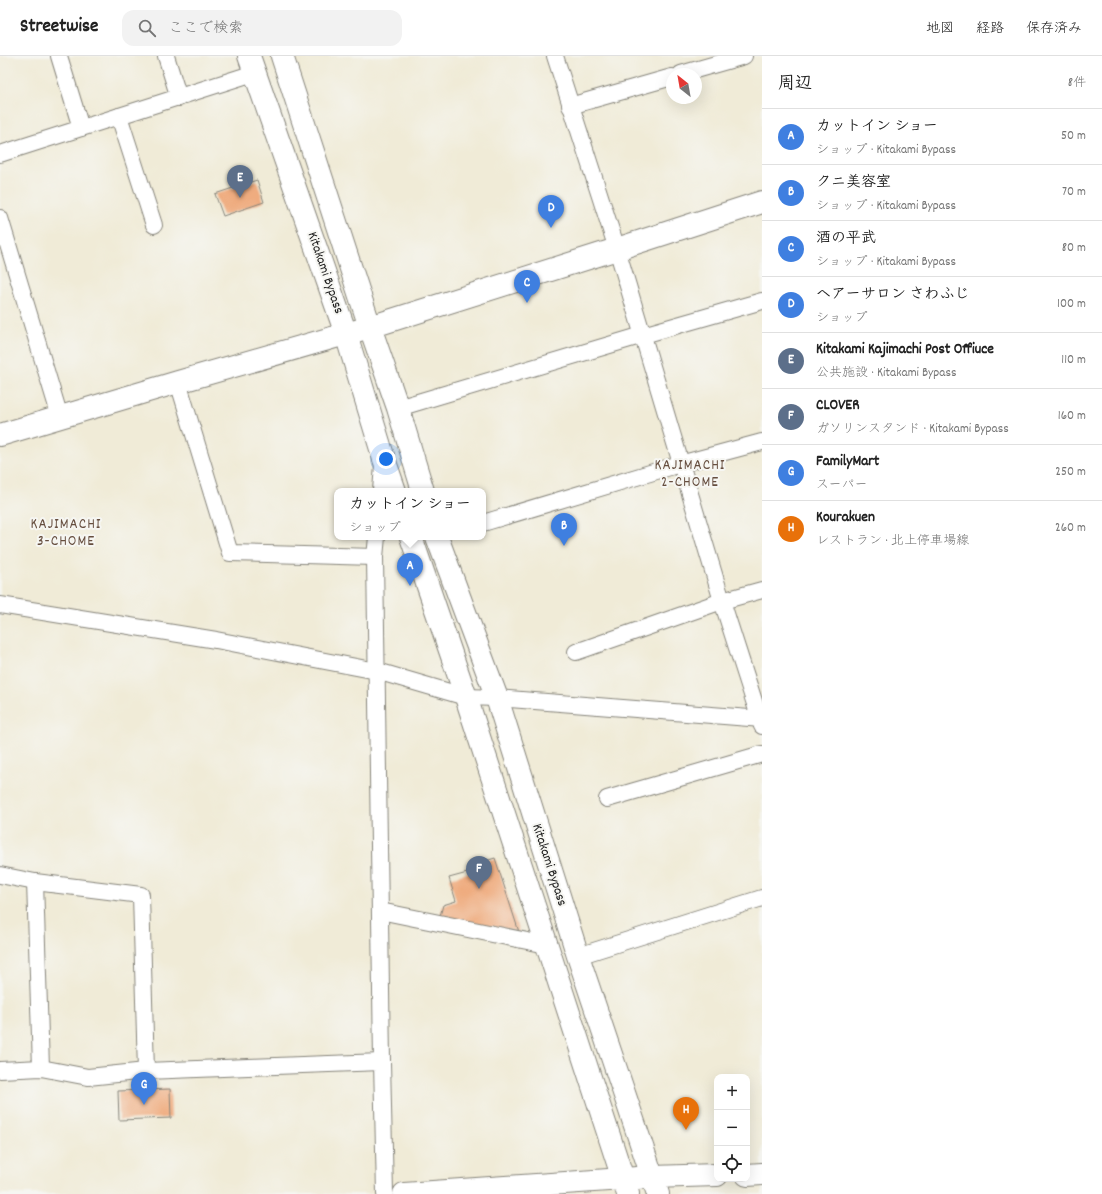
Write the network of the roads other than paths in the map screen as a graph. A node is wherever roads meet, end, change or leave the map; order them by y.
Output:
1 (59, 56) edge
2 (166, 56) edge
3 (282, 56) edge
4 (555, 56) edge
5 (744, 56) edge
6 (252, 64) edge
7 (702, 68) edge
8 (666, 79) edge
9 (179, 98) junction
10 (570, 106) junction
11 (118, 116) junction
12 (81, 128) junction
13 (0, 154) edge
14 (762, 202) edge
15 (0, 218) edge
16 (154, 225) dead end
17 (617, 249) junction
18 (762, 301) edge
19 (370, 327) junction
20 (346, 334) junction
21 (643, 335) junction
22 (178, 382) junction
23 (398, 408) junction
24 (60, 417) junction
25 (0, 436) edge
26 (762, 442) edge
27 (384, 459) junction
28 (680, 464) junction
29 (381, 488) edge
30 (394, 488) edge
31 (422, 488) edge
32 (486, 522) edge
33 (377, 540) edge
34 (412, 540) edge
35 (439, 540) edge
36 (375, 557) junction
37 (762, 590) edge
38 (722, 601) junction
39 (0, 605) edge
40 (576, 652) dead end
41 (377, 671) junction
42 (466, 697) junction
43 (497, 698) junction
44 (761, 722) edge
45 (762, 754) edge
46 (607, 799) dead end
47 (0, 876) edge
48 (35, 882) junction
49 (762, 898) edge
50 (380, 910) junction
51 (547, 945) junction
52 (578, 956) junction
53 (382, 1062) junction
54 (41, 1068) junction
55 (0, 1070) edge
56 (146, 1071) junction
57 (762, 1174) edge
58 (750, 1175) edge
59 (714, 1176) edge
60 (655, 1186) edge
61 (626, 1187) edge
62 (386, 1194) edge
63 (404, 1194) edge

1 - 12 street
2 - 9 street
3 - 19 main road, Kitakami Bypass
4 - 10 street
5 - 7 street
6 - 9 street
6 - 20 main road, Kitakami Bypass
8 - 10 street
9 - 11 street
10 - 17 street
11 - 12 street
11 - 16 street
12 - 13 street
14 - 17 main road
15 - 24 street
17 - 19 main road
17 - 21 street
18 - 21 street
19 - 20 main road
19 - 23 main road, Kitakami Bypass
20 - 22 main road
20 - 27 main road, Kitakami Bypass
21 - 23 street
21 - 28 street
22 - 24 main road
22 - 36 street
23 - 31 main road, Kitakami Bypass
24 - 25 main road
26 - 28 street
27 - 29 street
27 - 30 main road, Kitakami Bypass
28 - 32 street
28 - 38 street
33 - 36 street
34 - 42 main road, Kitakami Bypass
35 - 43 main road, Kitakami Bypass
36 - 41 street
37 - 38 street
38 - 40 street
38 - 44 street
39 - 41 street
41 - 42 street
41 - 50 street
42 - 43 street
42 - 51 main road, Kitakami Bypass
43 - 44 street
43 - 52 main road, Kitakami Bypass
45 - 46 street
47 - 48 street
48 - 54 street
48 - 56 street
49 - 52 street
50 - 51 street
50 - 53 street
51 - 61 main road, Kitakami Bypass
52 - 60 main road, Kitakami Bypass
53 - 56 street
53 - 62 street
54 - 55 street
54 - 56 street
57 - 58 main road
59 - 60 main road
60 - 61 main road
61 - 63 main road

